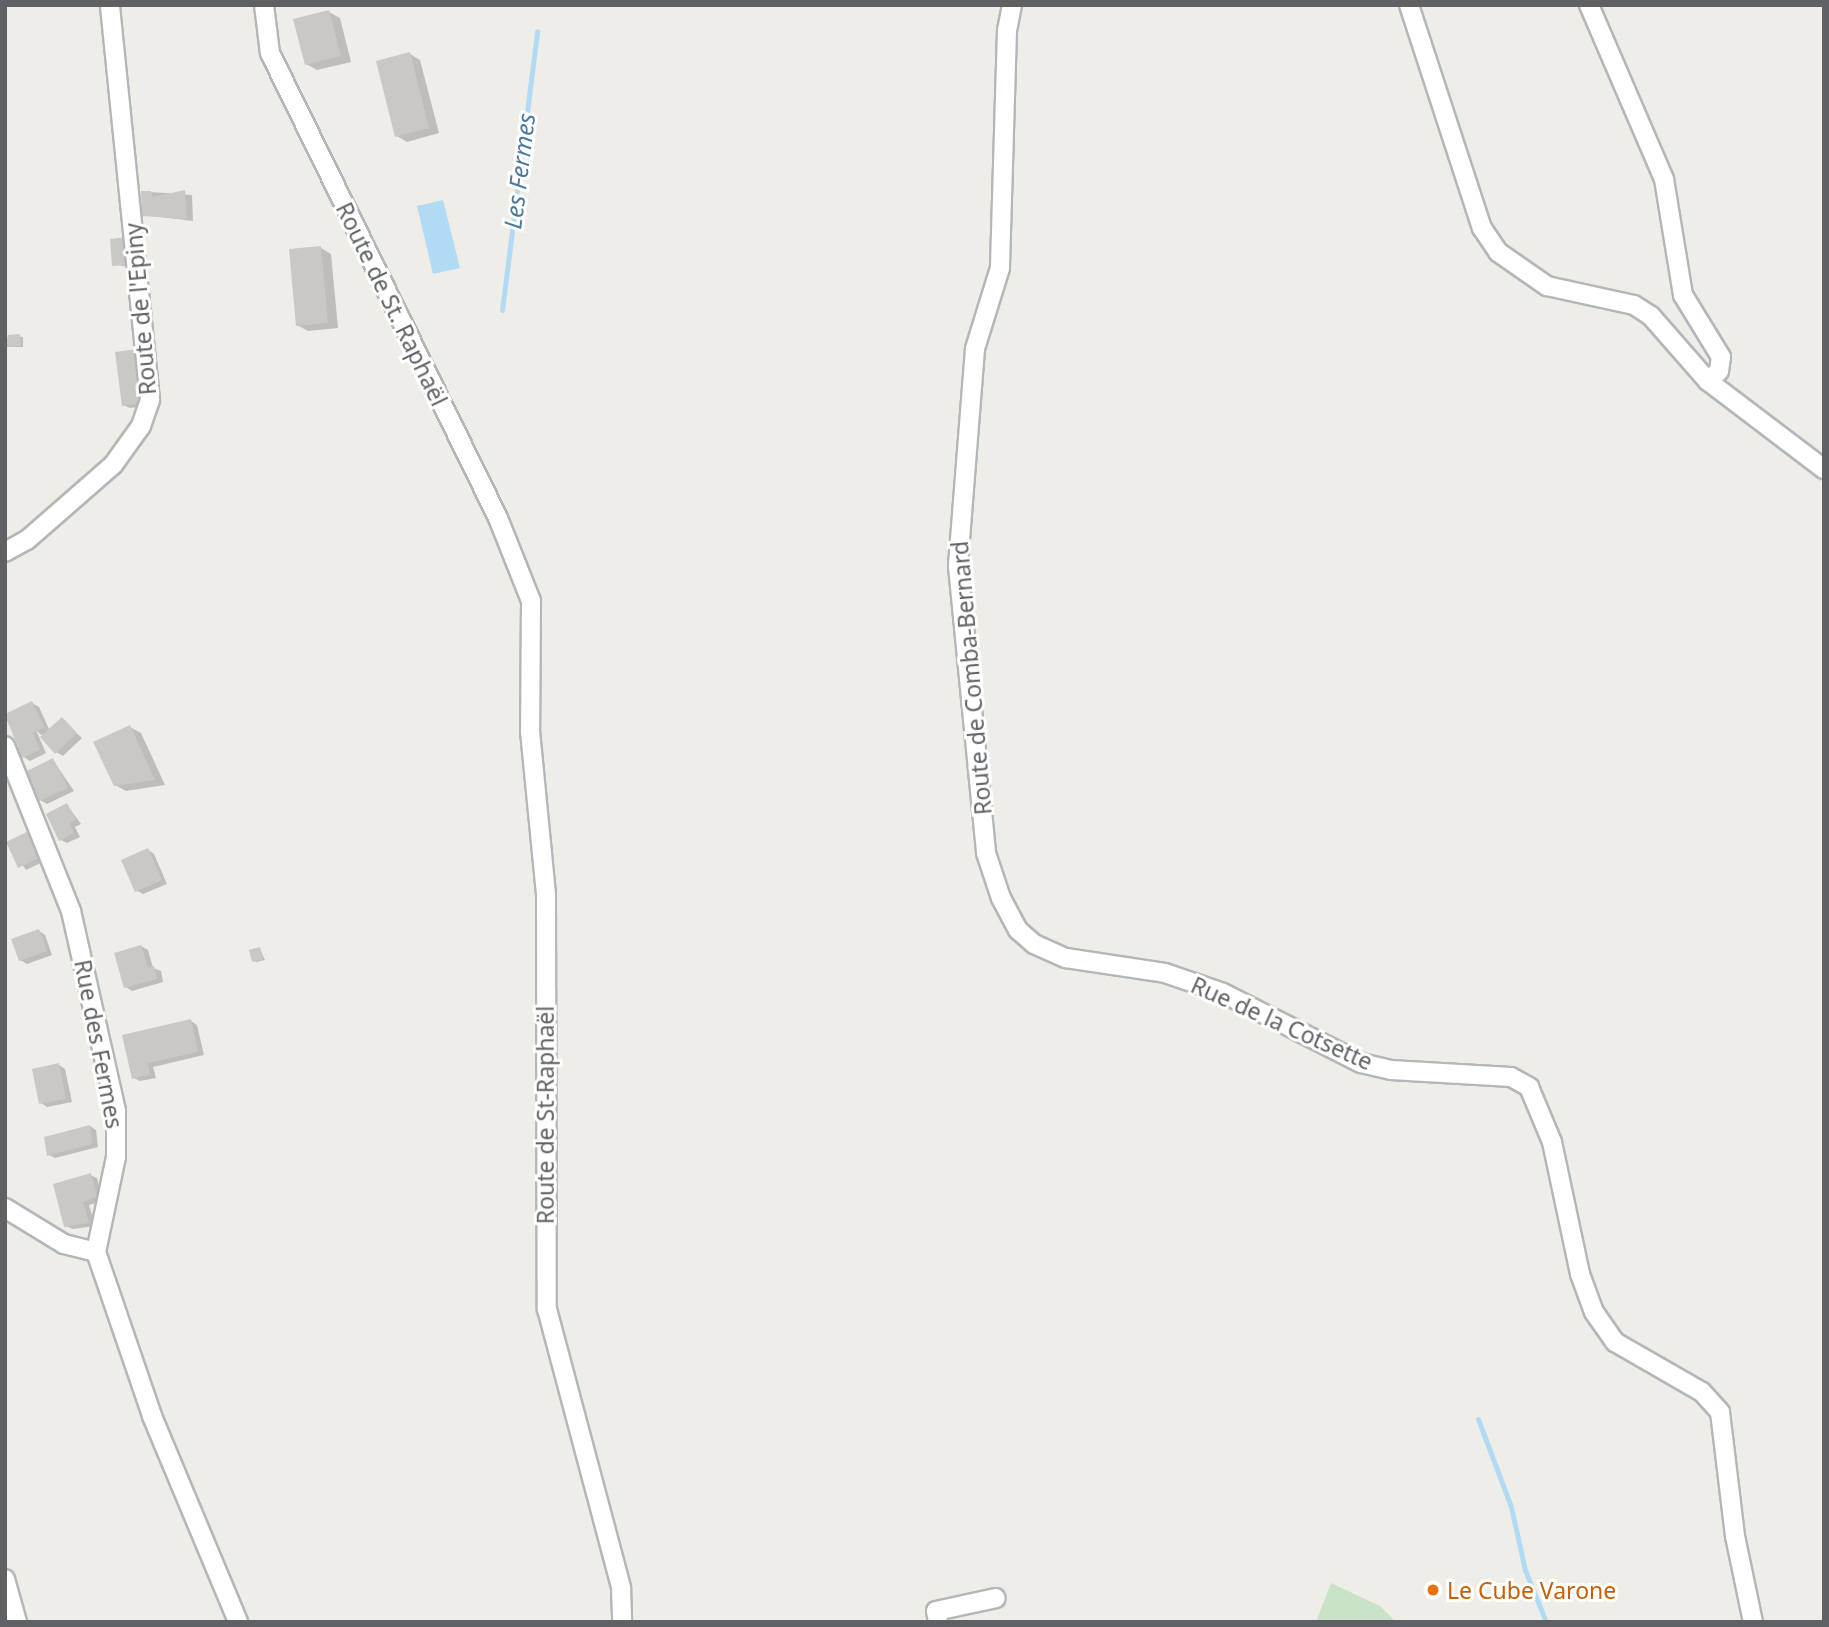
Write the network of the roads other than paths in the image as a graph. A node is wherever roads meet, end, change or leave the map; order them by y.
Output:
1 (110, 5) edge
2 (264, 5) edge
3 (1012, 5) edge
4 (1409, 5) edge
5 (1589, 5) edge
6 (1708, 381) junction
7 (1824, 469) edge
8 (5, 552) edge
9 (531, 601) joint
10 (5, 746) edge
11 (1018, 930) joint
12 (5, 1208) edge
13 (96, 1252) junction
14 (5, 1579) edge
15 (996, 1598) dead end
16 (17, 1622) edge
17 (238, 1622) edge
18 (622, 1622) edge
19 (937, 1622) edge
20 (1753, 1622) edge

1 - 8 street, Route de l'Epiny
2 - 9 street, Route de St. Raphaël
3 - 11 street, Route de Comba-Bernard
4 - 6 street
5 - 6 street
6 - 7 street
9 - 18 street, Route de St-Raphaël
10 - 13 street, Rue des Fermes
11 - 20 street, Rue de la Cotsette
12 - 13 street
13 - 17 street
14 - 16 street
15 - 19 street

